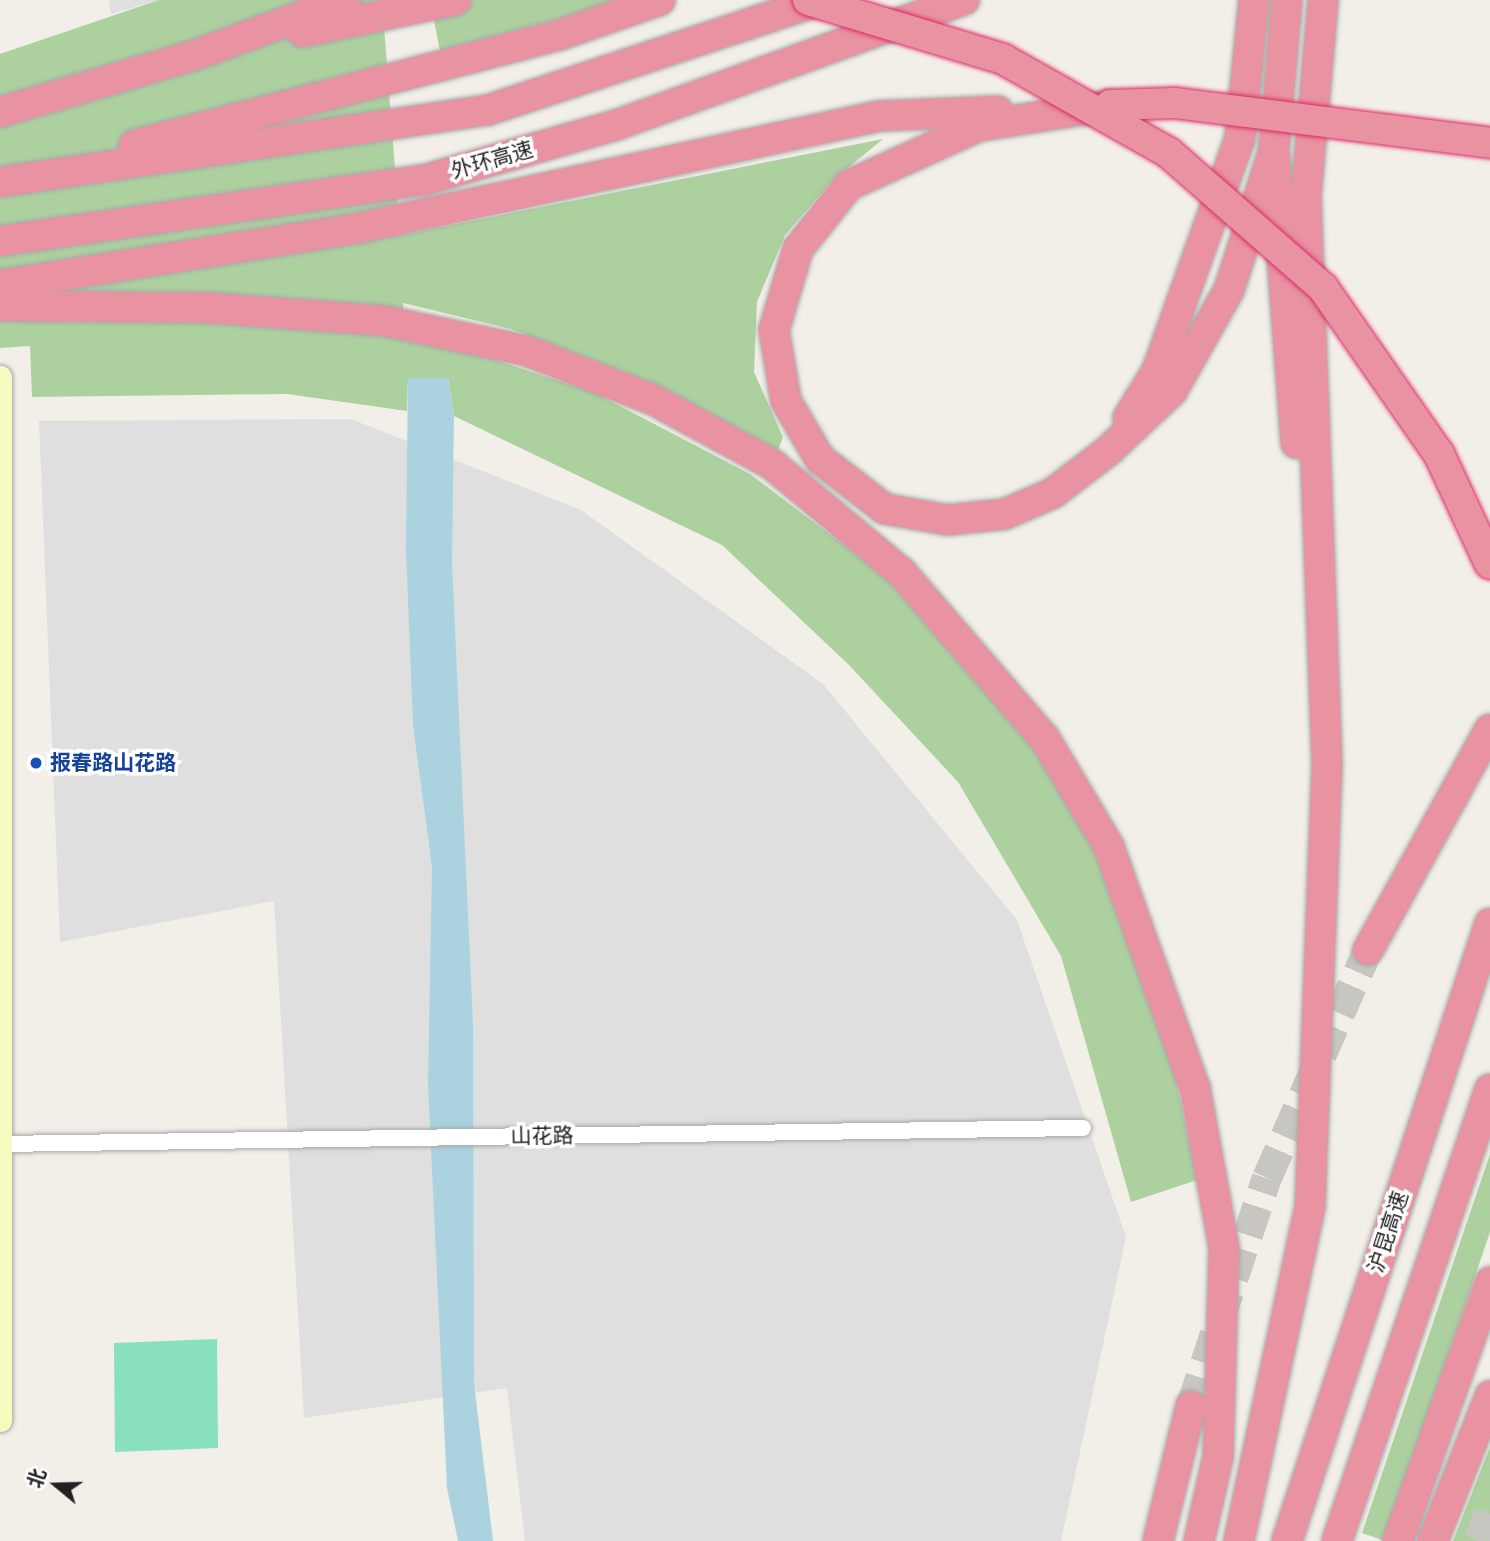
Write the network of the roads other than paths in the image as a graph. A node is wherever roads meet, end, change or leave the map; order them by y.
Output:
1 (345, 0) edge
2 (456, 0) edge
3 (660, 0) edge
4 (808, 0) edge
5 (821, 0) edge
6 (964, 0) edge
7 (1254, 0) edge
8 (1287, 0) edge
9 (1323, 0) edge
10 (195, 55) junction
11 (1110, 105) junction
12 (0, 112) edge
13 (1490, 143) edge
14 (1274, 150) junction
15 (0, 173) edge
16 (0, 182) edge
17 (0, 241) edge
18 (0, 285) edge
19 (0, 306) edge
20 (0, 377) edge
21 (1108, 451) junction
22 (1490, 564) edge
23 (1490, 729) edge
24 (1327, 764) junction
25 (1490, 923) edge
26 (1367, 950) tunnel mouth
27 (1490, 1089) edge
28 (1083, 1128) dead end
29 (2, 1144) edge
30 (1490, 1282) edge
31 (1490, 1396) edge
32 (1191, 1406) tunnel mouth
33 (0, 1420) edge
34 (1158, 1541) edge
35 (1199, 1541) edge
36 (1239, 1541) edge
37 (1287, 1541) edge
38 (1337, 1541) edge
39 (1398, 1541) edge
40 (1433, 1541) edge

1 - 10 highway
2 - 10 highway
3 - 15 highway
4 - 22 highway, bridge
5 - 16 highway
6 - 17 highway, 外环高速, bridge
7 - 21 highway
8 - 14 highway
9 - 24 highway
10 - 12 highway
11 - 13 highway, bridge
11 - 18 highway, bridge
11 - 21 highway, bridge
14 - 21 highway
14 - 24 highway
19 - 35 highway
20 - 29 street
23 - 26 highway
24 - 36 highway
25 - 37 highway, 沪昆高速
27 - 38 highway
28 - 29 street, 山花路
29 - 33 street
30 - 39 highway
31 - 40 highway
32 - 34 highway

